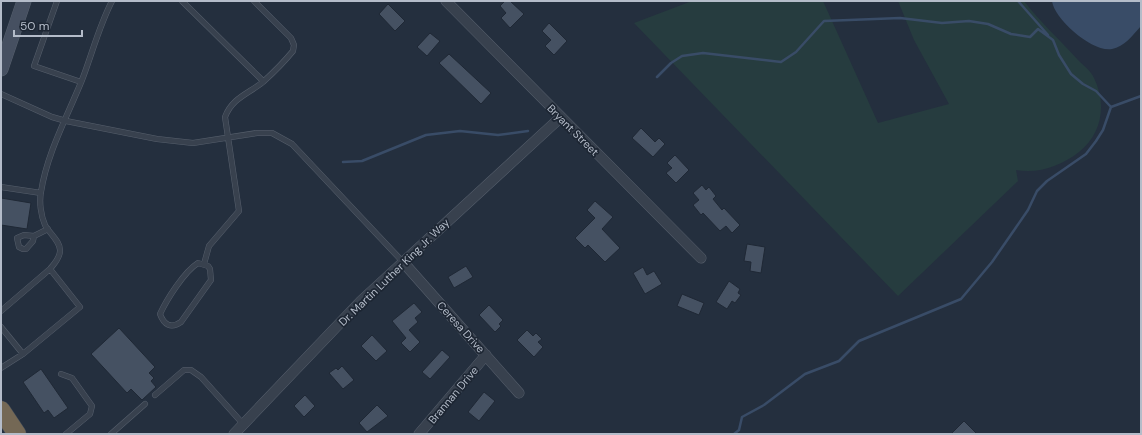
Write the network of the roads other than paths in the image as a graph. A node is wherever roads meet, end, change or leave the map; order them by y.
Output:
1 (24, 1) edge
2 (57, 1) edge
3 (112, 1) edge
4 (182, 1) edge
5 (254, 1) edge
6 (446, 1) edge
7 (1, 69) edge
8 (264, 81) junction
9 (81, 82) junction
10 (1, 94) edge
11 (561, 118) junction
12 (66, 120) junction
13 (228, 139) junction
14 (1, 187) edge
15 (41, 193) junction
16 (48, 229) junction
17 (34, 236) dead end
18 (700, 258) dead end
19 (403, 262) junction
20 (204, 264) junction
21 (50, 269) junction
22 (1, 311) edge
23 (1, 326) edge
24 (22, 354) junction
25 (486, 356) junction
26 (1, 368) edge
27 (61, 374) dead end
28 (519, 393) dead end
29 (155, 395) dead end
30 (145, 404) dead end
31 (1, 410) edge
32 (244, 424) junction
33 (17, 434) edge
34 (66, 434) edge
35 (111, 434) edge
36 (234, 434) edge
37 (419, 434) edge

1 - 7 street
2 - 9 lane
3 - 9 lane
4 - 8 lane
5 - 8 lane
6 - 11 street, Bryant Street
8 - 13 lane
9 - 12 lane
10 - 12 lane
11 - 18 street, Bryant Street
11 - 19 street, Dr. Martin Luther King Jr. Way
12 - 13 lane
12 - 15 lane
13 - 19 lane
13 - 20 lane
14 - 15 lane
15 - 16 lane
16 - 17 lane
16 - 21 lane
19 - 25 street, Ceresa Drive
19 - 32 street, Dr. Martin Luther King Jr. Way
20 - 20 lane
21 - 22 lane
21 - 24 lane
23 - 24 lane
24 - 26 lane
25 - 28 street, Ceresa Drive
25 - 37 street, Brannan Drive
27 - 34 lane
29 - 32 lane
30 - 35 lane
31 - 33 highway
32 - 36 street, Dr. Martin Luther King Jr. Way

